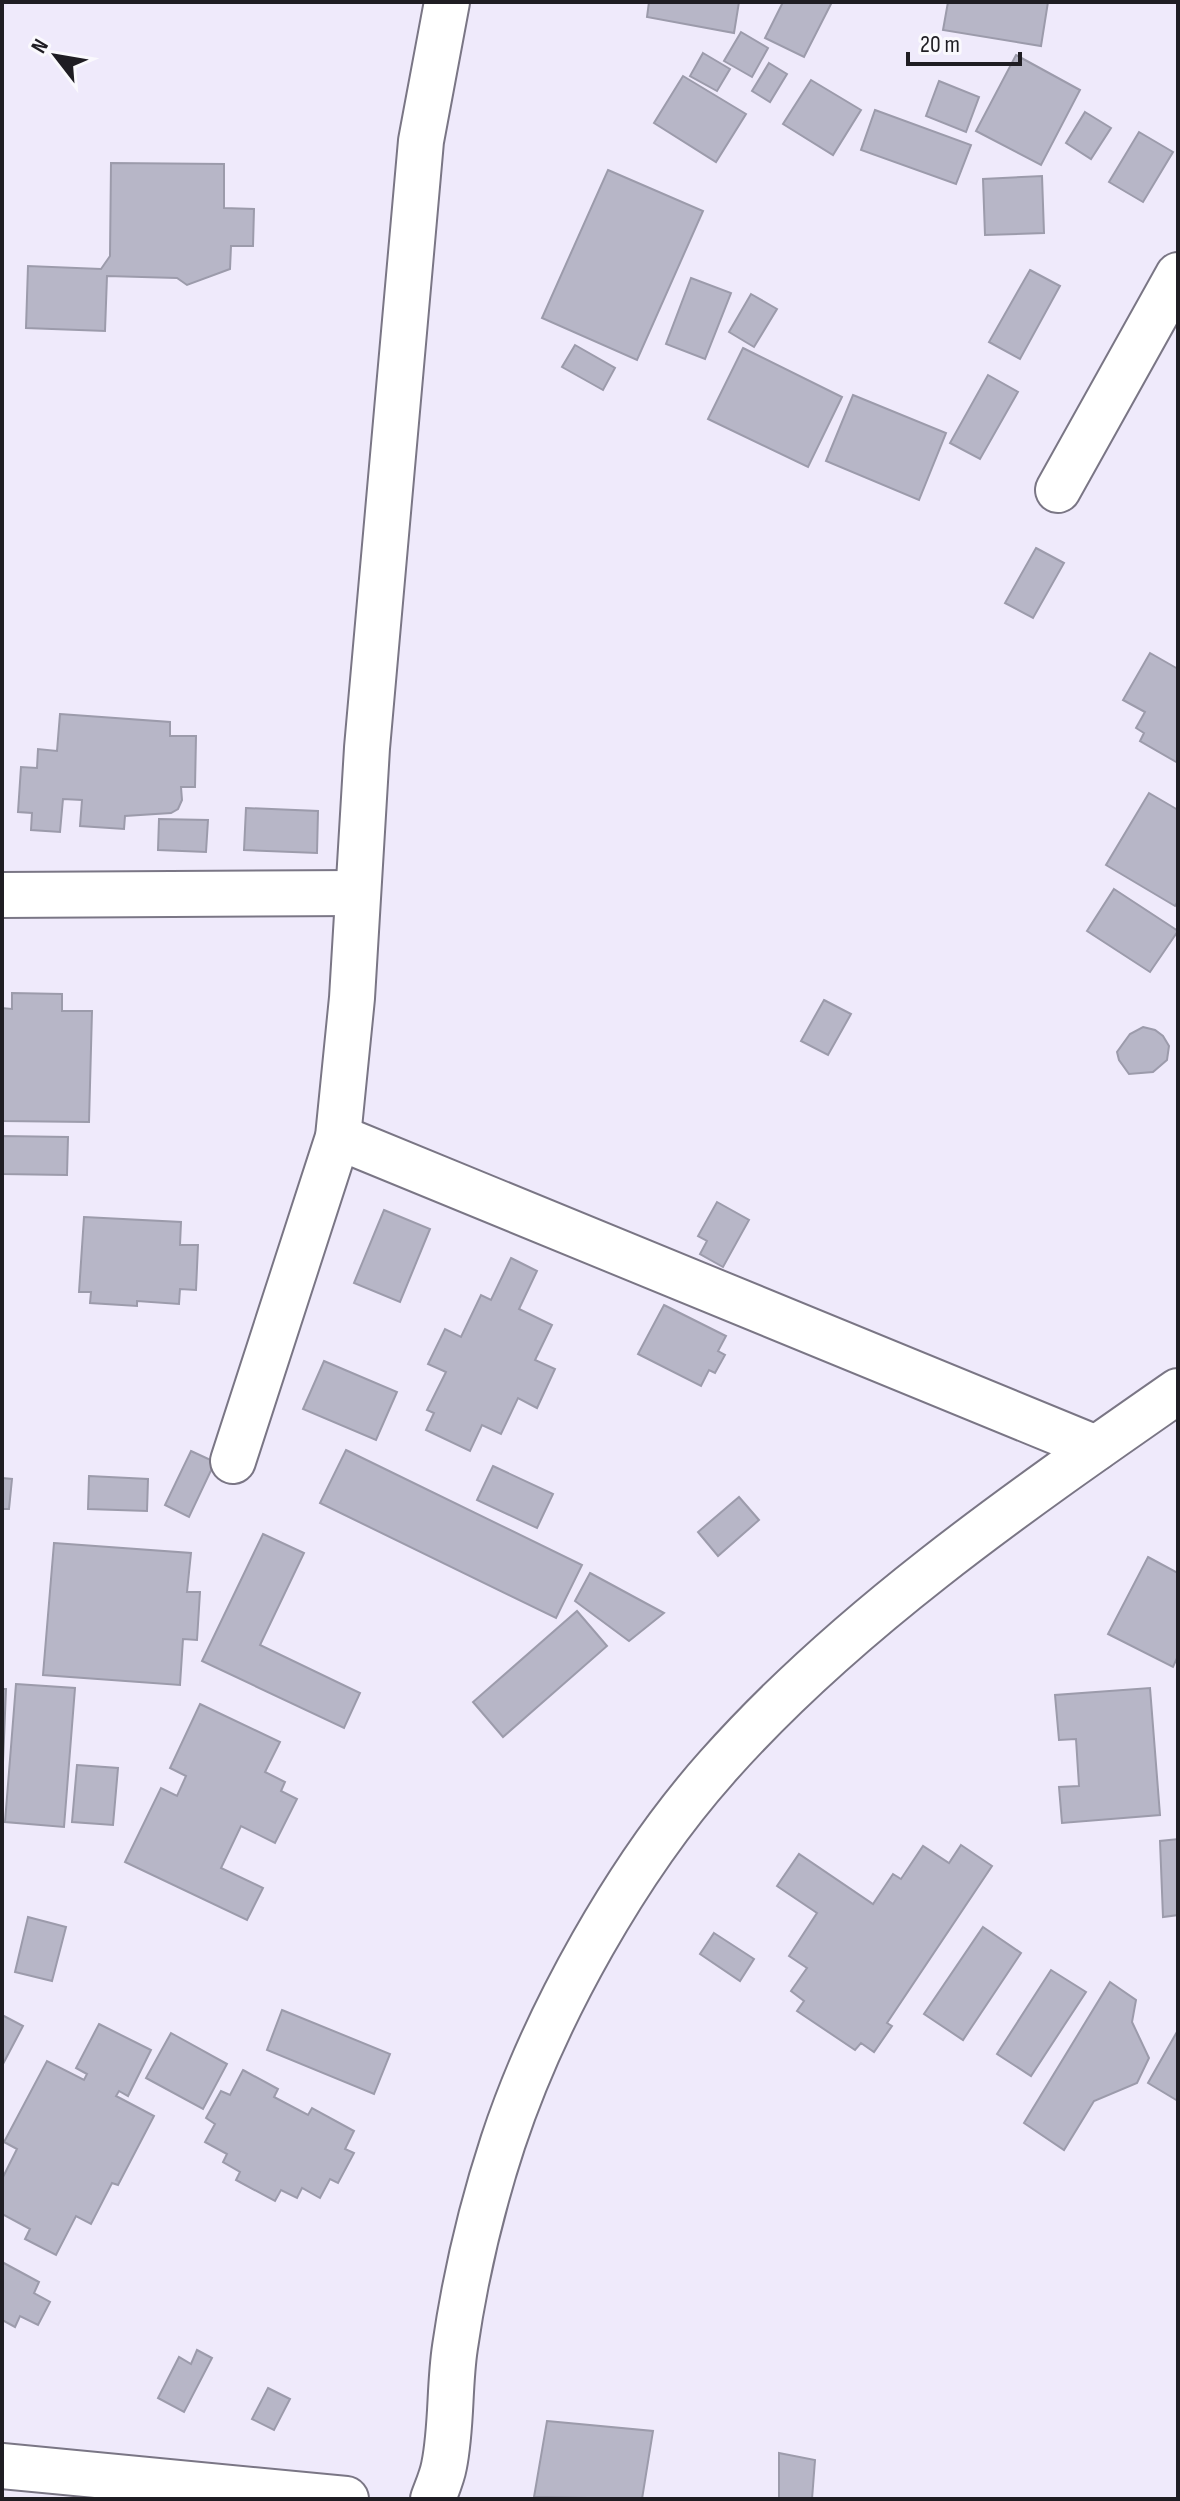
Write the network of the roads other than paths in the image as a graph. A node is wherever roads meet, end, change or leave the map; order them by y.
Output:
1 (447, 2) edge
2 (1178, 275) edge
3 (1058, 490) dead end
4 (358, 893) junction
5 (2, 895) edge
6 (338, 1137) junction
7 (1178, 1391) edge
8 (1096, 1448) junction
9 (233, 1461) dead end
10 (2, 2466) edge
11 (346, 2499) edge
12 (433, 2499) edge

1 - 4 street
2 - 3 street
4 - 5 street
4 - 6 street
6 - 8 street
6 - 9 street
7 - 8 street
8 - 12 street
10 - 11 street

